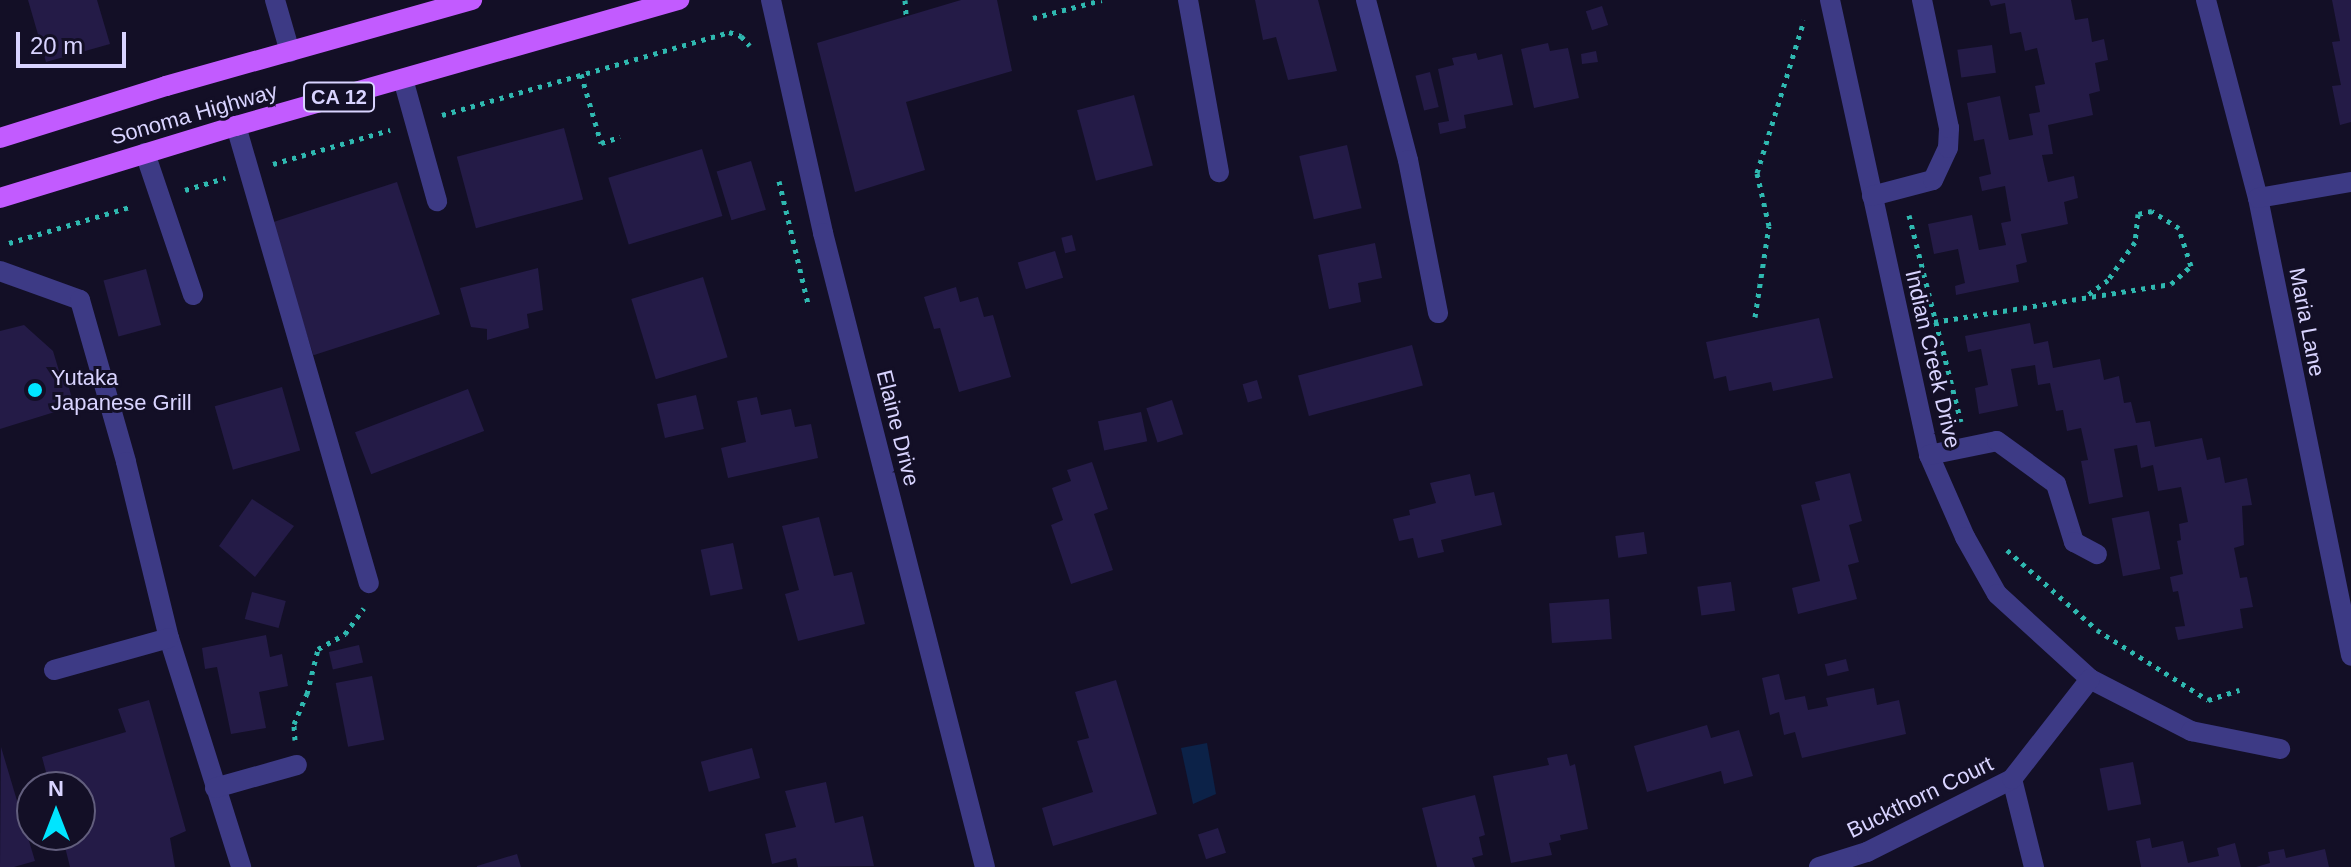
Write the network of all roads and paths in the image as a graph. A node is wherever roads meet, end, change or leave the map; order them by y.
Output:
1 (275, 0) edge
2 (472, 0) edge
3 (679, 0) edge
4 (771, 0) edge
5 (905, 0) edge
6 (1102, 0) edge
7 (1188, 0) edge
8 (1366, 0) edge
9 (1830, 0) edge
10 (1922, 0) edge
11 (2206, 0) edge
12 (1806, 14) dead end
13 (906, 16) dead end
14 (1033, 18) dead end
15 (750, 43) dead end
16 (290, 52) junction
17 (581, 74) junction
18 (403, 79) junction
19 (416, 123) junction
20 (236, 126) junction
21 (620, 137) dead end
22 (0, 138) edge
23 (145, 153) junction
24 (250, 171) junction
25 (1219, 172) dead end
26 (2351, 182) edge
27 (1903, 189) junction
28 (1872, 196) junction
29 (0, 198) edge
30 (161, 198) junction
31 (2258, 198) junction
32 (437, 201) dead end
33 (0, 246) edge
34 (0, 271) edge
35 (193, 295) dead end
36 (2083, 298) junction
37 (1438, 313) dead end
38 (1755, 317) dead end
39 (1936, 322) junction
40 (1901, 326) junction
41 (1967, 445) junction
42 (1929, 455) junction
43 (1997, 541) dead end
44 (2097, 554) dead end
45 (369, 583) joint
46 (169, 638) junction
47 (2351, 656) edge
48 (54, 670) dead end
49 (2090, 679) junction
50 (2239, 690) dead end
51 (2280, 749) dead end
52 (297, 765) joint
53 (2012, 779) junction
54 (215, 788) junction
55 (241, 867) edge
56 (985, 867) edge
57 (1819, 867) edge
58 (2034, 867) edge

1 - 16 street
2 - 16 main road, Sonoma Highway / CA 12
3 - 18 main road, Sonoma Highway / CA 12
4 - 56 street, Elaine Drive
5 - 13 path
6 - 14 path
7 - 25 street
8 - 37 street
9 - 28 street, Indian Creek Drive
10 - 27 street
11 - 31 street, Maria Lane
12 - 38 path
15 - 17 path
16 - 22 main road, Sonoma Highway / CA 12
17 - 19 path
17 - 21 path
18 - 19 street
18 - 20 main road, Sonoma Highway / CA 12
19 - 24 path
19 - 32 street
20 - 23 main road, Sonoma Highway / CA 12
20 - 24 street
23 - 29 main road, Sonoma Highway / CA 12
23 - 30 street
24 - 30 path
24 - 45 street
26 - 31 street
27 - 28 street
27 - 39 path
28 - 40 street, Indian Creek Drive
30 - 33 path
30 - 35 street
31 - 47 street, Maria Lane
34 - 46 street
36 - 36 path
36 - 39 path
39 - 40 path
39 - 41 path
40 - 42 street, Indian Creek Drive
41 - 42 street
41 - 44 street
42 - 49 street, Indian Creek Drive
43 - 50 path
45 - 52 path
46 - 48 street
46 - 54 street
49 - 51 street, Indian Creek Drive
49 - 53 street, Buckthorn Court
52 - 54 street
53 - 57 street, Buckthorn Court
53 - 58 street
54 - 55 street

